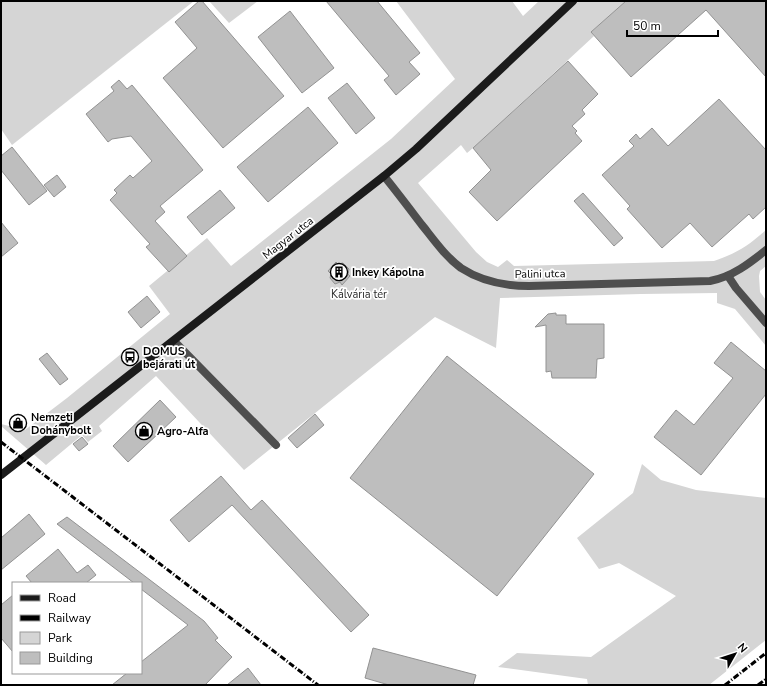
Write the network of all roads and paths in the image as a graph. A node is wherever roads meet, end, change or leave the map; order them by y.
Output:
1 (573, 1) edge
2 (384, 176) junction
3 (766, 250) edge
4 (728, 276) junction
5 (766, 323) edge
6 (174, 340) junction
7 (276, 445) dead end
8 (1, 475) edge

1 - 2 main road, Magyar utca
2 - 4 street, Palini utca
2 - 6 main road, Magyar utca
3 - 4 street, Palini utca
4 - 5 street
6 - 7 street
6 - 8 main road, Magyar utca

